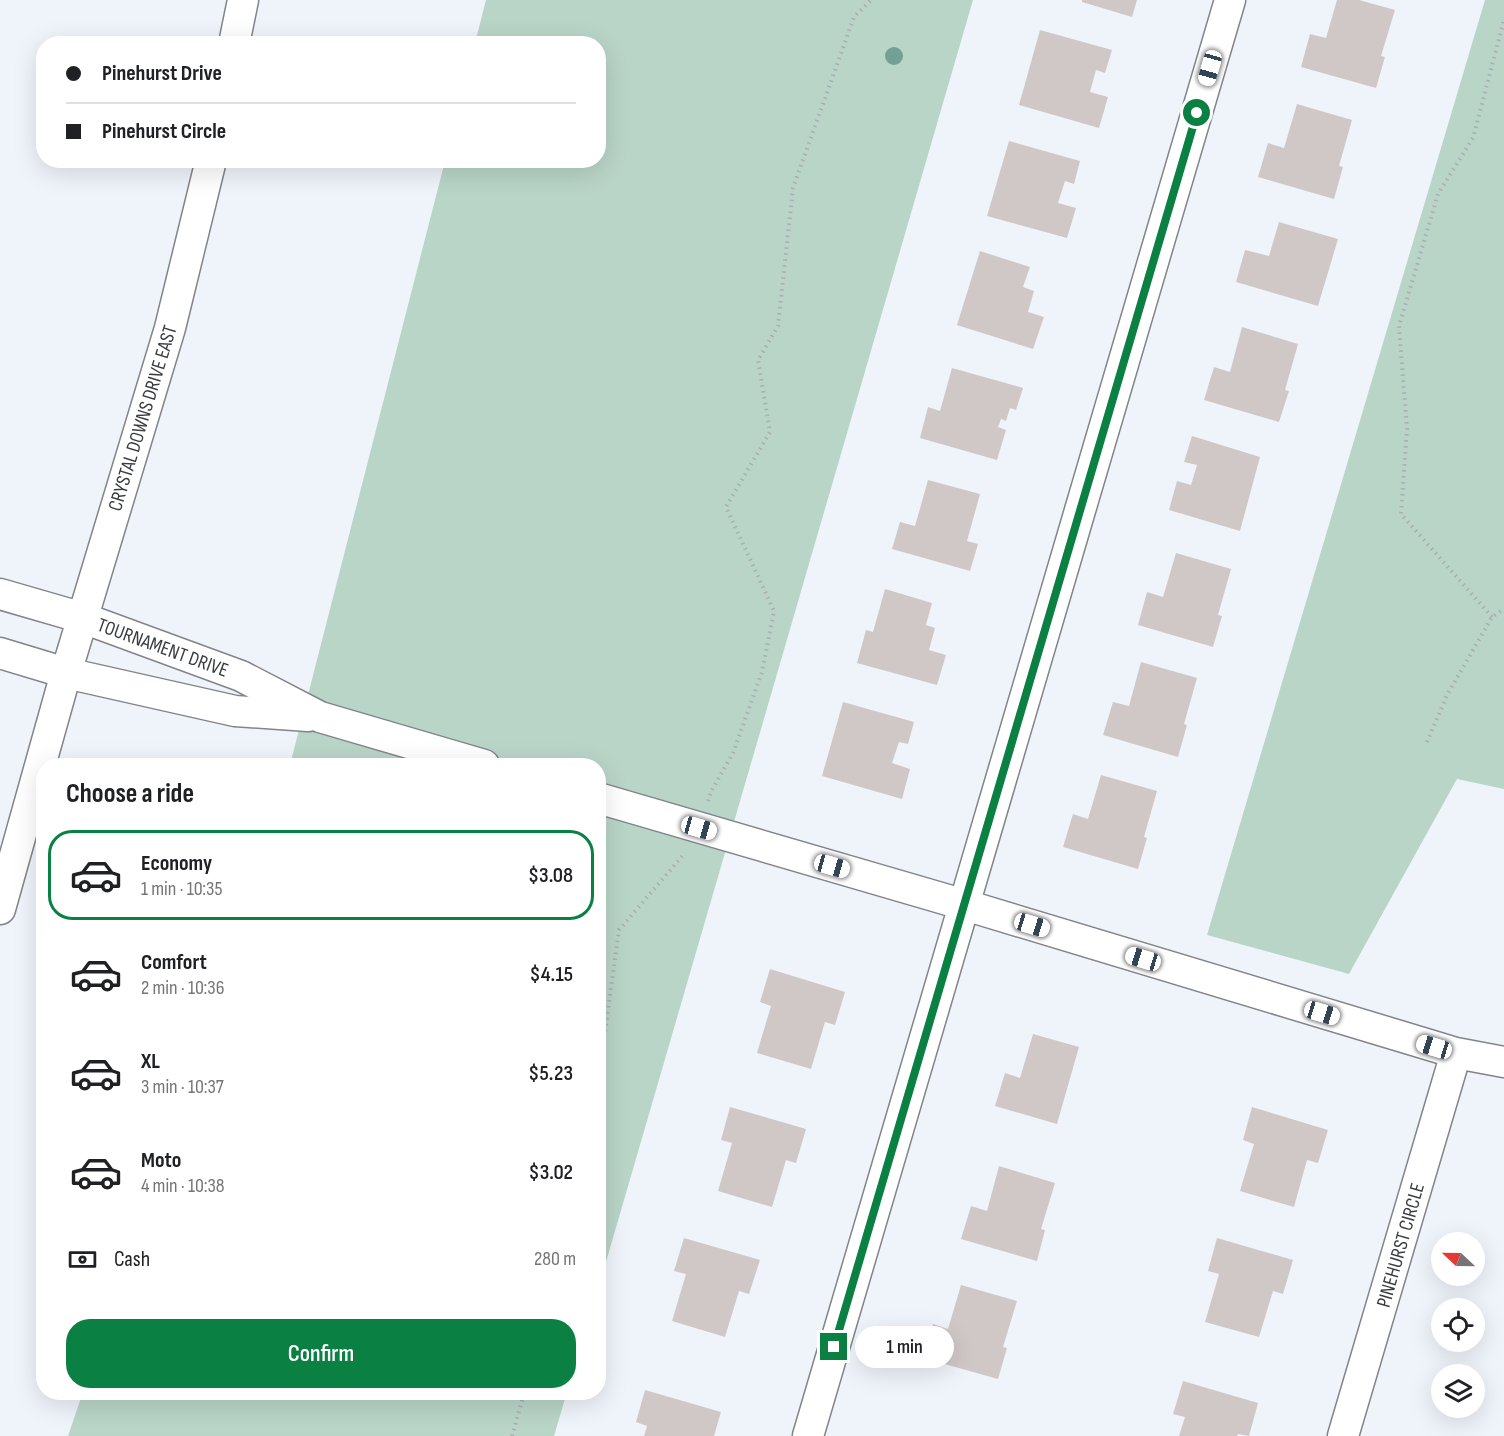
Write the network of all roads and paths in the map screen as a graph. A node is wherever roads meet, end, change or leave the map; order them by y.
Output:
1 (243, 0) edge
2 (871, 0) edge
3 (1230, 0) edge
4 (1504, 20) edge
5 (236, 36) edge
6 (209, 168) edge
7 (0, 594) edge
8 (1504, 609) edge
9 (1492, 617) junction
10 (83, 618) junction
11 (0, 653) edge
12 (66, 673) junction
13 (320, 717) junction
14 (1427, 742) dead end
15 (42, 758) edge
16 (460, 758) edge
17 (36, 780) edge
18 (606, 800) edge
19 (699, 828) junction
20 (964, 905) junction
21 (0, 909) edge
22 (606, 1024) edge
23 (1456, 1053) junction
24 (1504, 1062) edge
25 (522, 1400) edge
26 (512, 1436) edge
27 (808, 1436) edge
28 (1343, 1436) edge

1 - 5 street
2 - 19 path
3 - 20 street
4 - 9 path
6 - 10 street, CRYSTAL DOWNS DRIVE EAST
7 - 10 street, TOURNAMENT DRIVE
8 - 9 path
9 - 14 path
10 - 12 street, CRYSTAL DOWNS DRIVE EAST
10 - 13 street, TOURNAMENT DRIVE
11 - 12 street, TOURNAMENT DRIVE
12 - 13 street, TOURNAMENT DRIVE
12 - 15 street, CRYSTAL DOWNS DRIVE EAST
13 - 16 street, TOURNAMENT DRIVE
17 - 21 street, CRYSTAL DOWNS DRIVE EAST
18 - 19 street
19 - 20 street
19 - 22 path
20 - 23 street
20 - 27 street
23 - 24 street
23 - 28 street, PINEHURST CIRCLE
25 - 26 path

